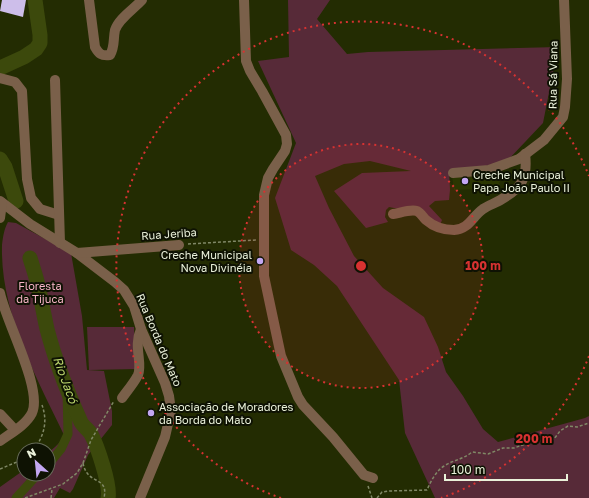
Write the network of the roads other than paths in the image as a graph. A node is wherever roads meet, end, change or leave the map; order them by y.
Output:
1 (89, 0) edge
2 (142, 0) edge
3 (244, 0) edge
4 (564, 0) edge
5 (0, 78) edge
6 (55, 80) dead end
7 (525, 154) junction
8 (453, 173) dead end
9 (1, 202) edge
10 (393, 214) dead end
11 (59, 215) junction
12 (0, 218) edge
13 (60, 243) junction
14 (179, 245) road end
15 (77, 253) junction
16 (0, 293) edge
17 (141, 329) junction
18 (122, 398) road end
19 (0, 414) edge
20 (15, 430) junction
21 (0, 441) edge
22 (373, 478) dead end
23 (140, 498) edge

1 - 2 street
3 - 22 street
4 - 7 street, Rua Sá Viana
5 - 11 street
6 - 11 street
7 - 8 street, Rua Sá Viana
7 - 10 street
9 - 12 street
9 - 13 street, Rua Borda do Mato
11 - 13 street
13 - 15 street, Rua Borda do Mato
14 - 15 street, Rua Jeriba
15 - 17 street, Rua Borda do Mato
16 - 20 street
17 - 18 street
17 - 23 street, Rua Borda do Mato
19 - 20 street
20 - 21 street

